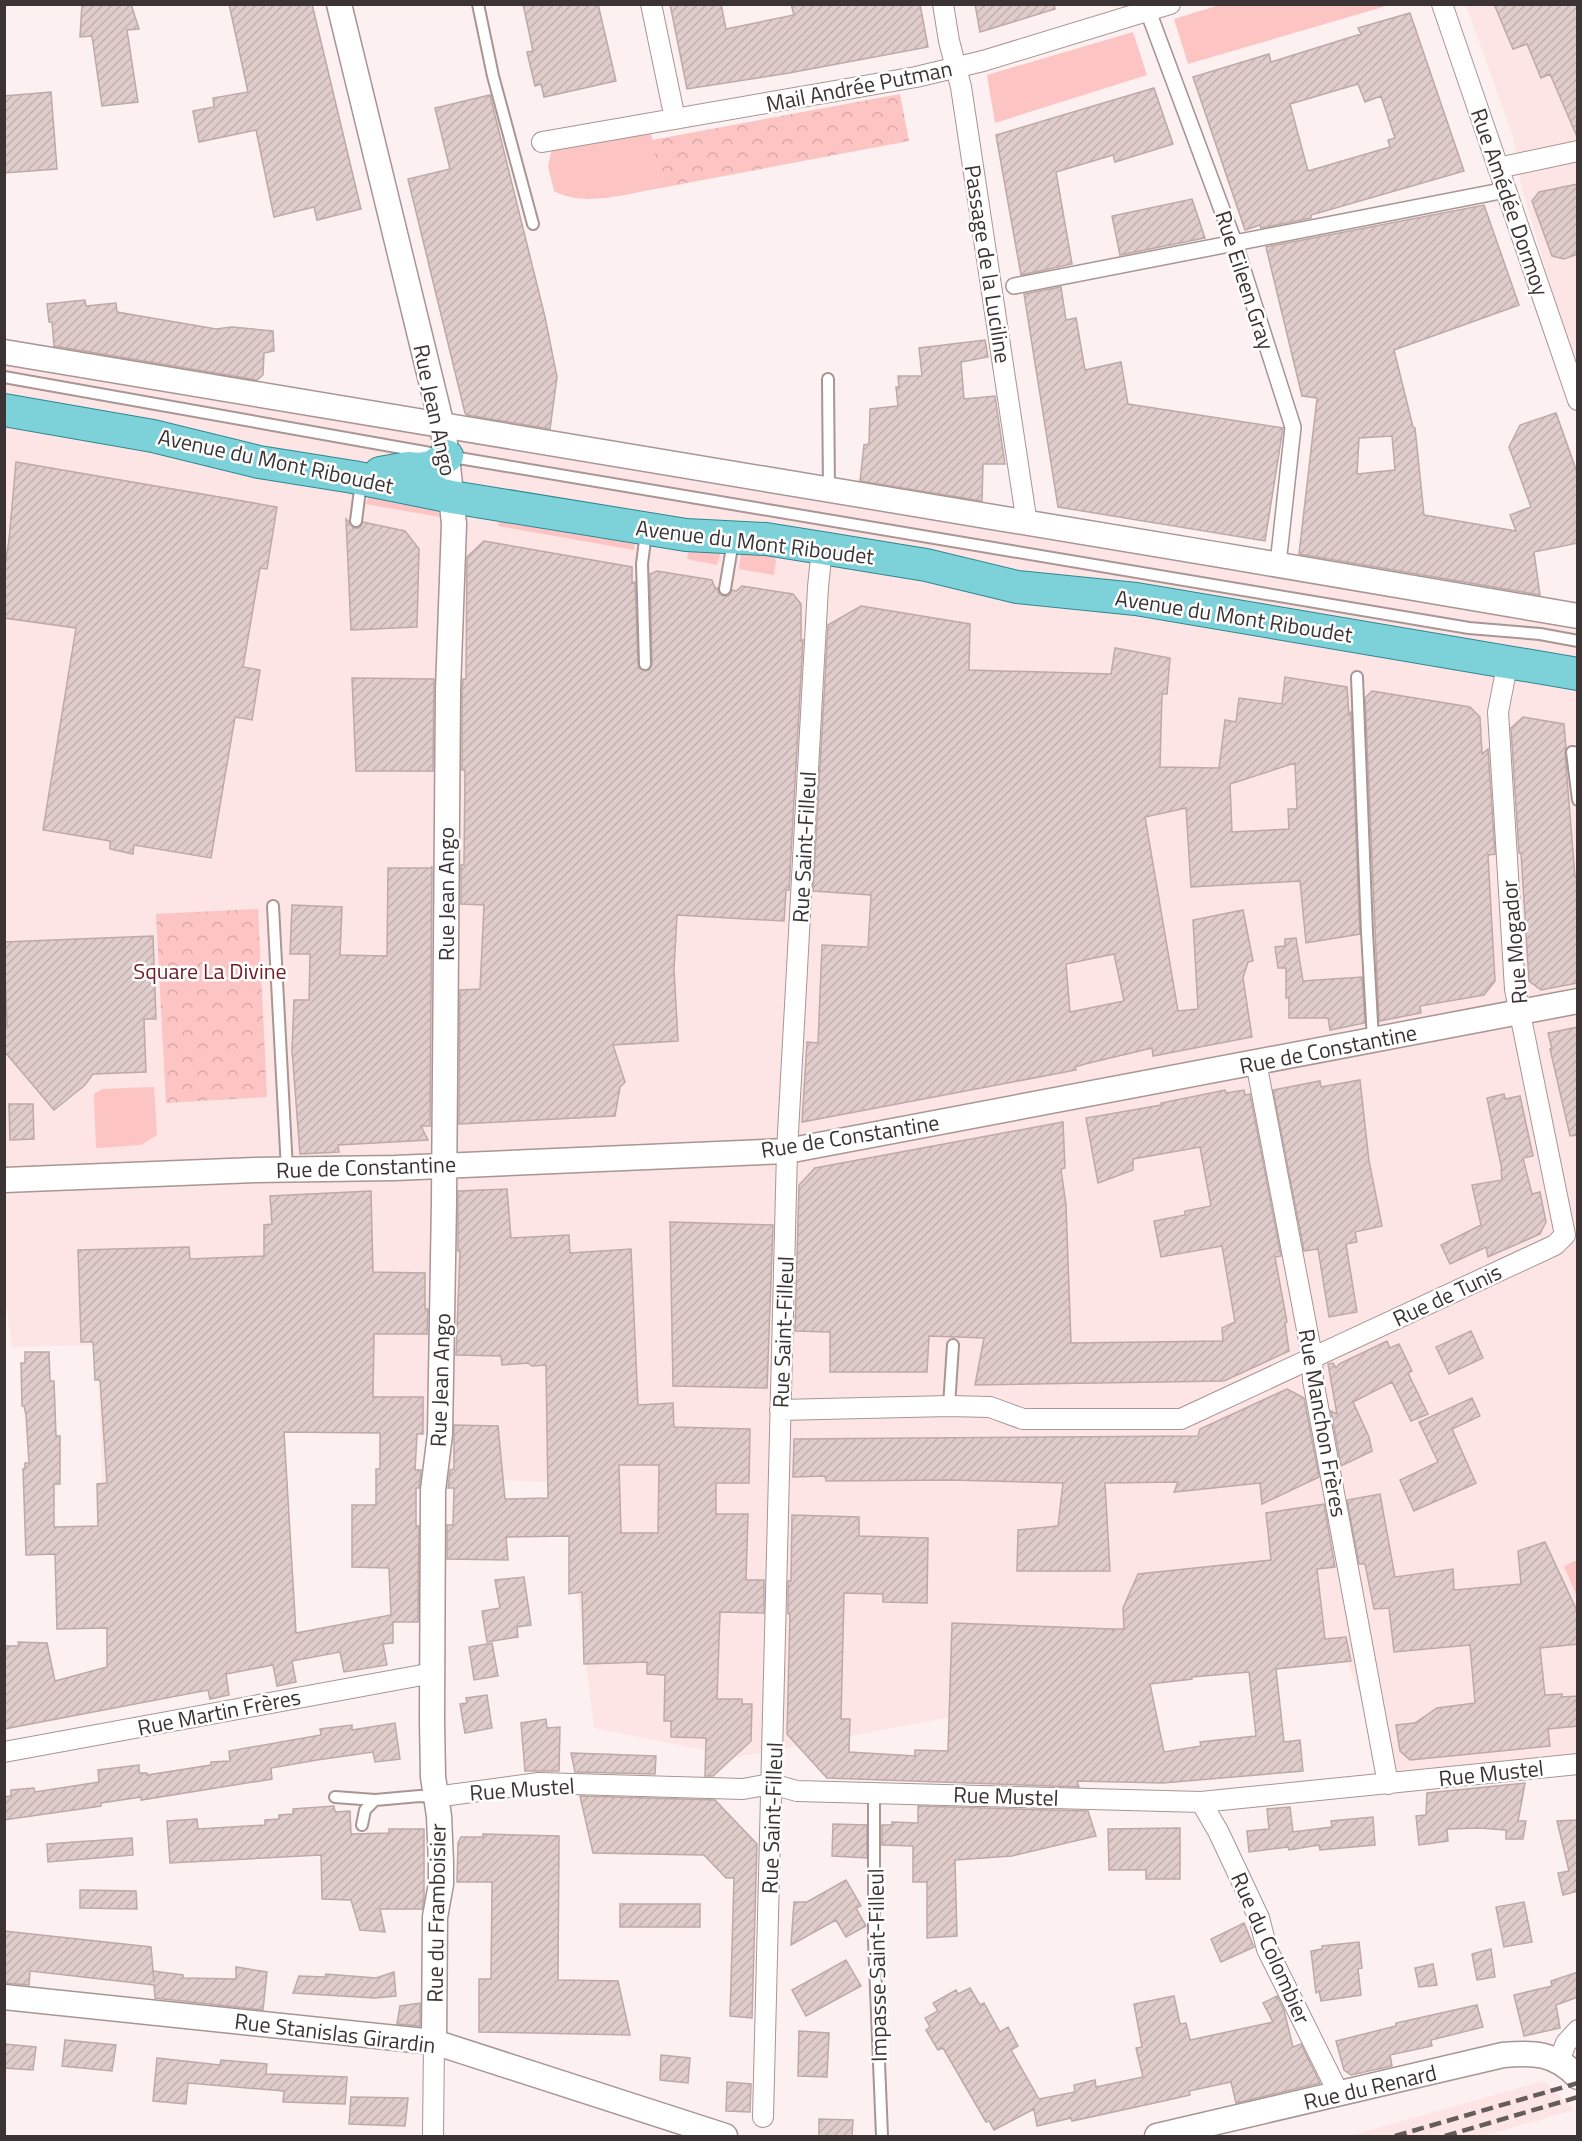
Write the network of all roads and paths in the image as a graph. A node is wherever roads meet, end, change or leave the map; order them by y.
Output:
1 (339, 4) edge
2 (478, 4) edge
3 (651, 4) edge
4 (943, 4) edge
5 (1170, 4) edge
6 (1442, 4) edge
7 (1148, 8) edge
8 (956, 67) junction
9 (675, 119) junction
10 (542, 142) dead end
11 (1578, 151) edge
12 (1498, 168) junction
13 (1506, 189) junction
14 (533, 224) dead end
15 (1234, 242) junction
16 (1014, 286) dead end
17 (4, 352) edge
18 (4, 377) edge
19 (828, 379) dead end
20 (1578, 400) edge
21 (4, 410) edge
22 (445, 441) junction
23 (357, 478) junction
24 (829, 491) junction
25 (452, 497) junction
26 (356, 521) dead end
27 (1027, 524) junction
28 (647, 529) junction
29 (733, 538) junction
30 (822, 548) junction
31 (1278, 564) junction
32 (725, 589) dead end
33 (1578, 616) edge
34 (1578, 641) edge
35 (1508, 661) junction
36 (645, 663) dead end
37 (1578, 674) edge
38 (1357, 677) dead end
39 (1578, 753) edge
40 (1578, 800) edge
41 (273, 906) dead end
42 (1578, 1001) edge
43 (1519, 1012) junction
44 (1373, 1040) junction
45 (1256, 1062) junction
46 (788, 1151) junction
47 (444, 1164) junction
48 (287, 1171) junction
49 (4, 1180) edge
50 (1563, 1220) joint
51 (953, 1345) dead end
52 (1312, 1356) junction
53 (949, 1406) junction
54 (780, 1410) junction
55 (433, 1673) junction
56 (4, 1752) edge
57 (1578, 1764) edge
58 (771, 1784) junction
59 (1388, 1784) junction
60 (874, 1793) junction
61 (335, 1797) dead end
62 (435, 1797) junction
63 (375, 1800) junction
64 (1202, 1802) junction
65 (362, 1825) dead end
66 (4, 1997) edge
67 (1578, 2030) edge
68 (434, 2042) junction
69 (1559, 2061) junction
70 (1578, 2077) edge
71 (1339, 2094) junction
72 (763, 2117) dead end
73 (433, 2136) edge
74 (725, 2136) edge
75 (882, 2136) edge
76 (1157, 2136) edge

1 - 22 street, Rue Jean Ango
2 - 14 lane
3 - 9 street
4 - 8 street, Passage de la Luciline
5 - 7 street, Mail Andrée Putman
6 - 12 street, Rue Amédée Dormoy
7 - 8 street, Mail Andrée Putman
7 - 15 street, Rue Eileen Gray
8 - 9 street, Mail Andrée Putman
8 - 27 street, Passage de la Luciline
9 - 10 street, Mail Andrée Putman
11 - 12 street
12 - 13 street, Rue Amédée Dormoy
13 - 15 street
13 - 20 street, Rue Amédée Dormoy
15 - 16 street
15 - 31 street, Rue Eileen Gray
17 - 22 street
18 - 22 lane
19 - 24 lane
21 - 23 main road, Avenue du Mont Riboudet
22 - 23 main road
22 - 24 street
22 - 25 street, Rue Jean Ango
22 - 34 lane
23 - 25 main road, Avenue du Mont Riboudet
23 - 26 lane
24 - 27 street
25 - 28 main road, Avenue du Mont Riboudet
25 - 47 street, Rue Jean Ango
27 - 31 street
28 - 29 main road, Avenue du Mont Riboudet
28 - 36 lane
29 - 30 main road, Avenue du Mont Riboudet
29 - 32 lane
30 - 35 main road, Avenue du Mont Riboudet
30 - 46 street, Rue Saint-Filleul
31 - 33 street
35 - 37 main road, Avenue du Mont Riboudet
35 - 43 street, Rue Mogador
38 - 44 lane
39 - 40 lane
41 - 48 lane
42 - 43 street, Rue de Constantine
43 - 44 street, Rue de Constantine
43 - 50 street, Rue Mogador
44 - 45 street, Rue de Constantine
45 - 46 street, Rue de Constantine
45 - 52 street, Rue Manchon Frères
46 - 47 street, Rue de Constantine
46 - 54 street, Rue Saint-Filleul
47 - 48 street, Rue de Constantine
47 - 55 street, Rue Jean Ango
48 - 49 street, Rue de Constantine
50 - 52 street, Rue de Tunis
51 - 53 lane
52 - 53 street
52 - 59 street, Rue Manchon Frères
53 - 54 street
54 - 58 street, Rue Saint-Filleul
55 - 56 street, Rue Martin Frères
55 - 62 street, Rue Jean Ango
57 - 59 street, Rue Mustel
58 - 60 street, Rue Mustel
58 - 62 street, Rue Mustel
58 - 72 street, Rue Saint-Filleul
59 - 64 street, Rue Mustel
60 - 64 street, Rue Mustel
60 - 75 lane, Impasse Saint-Filleul
61 - 63 lane
62 - 63 lane
62 - 68 street, Rue du Framboisier
63 - 65 lane
64 - 71 street, Rue du Colombier
66 - 68 street, Rue Stanislas Girardin
67 - 69 street
68 - 73 street, Rue du Framboisier
68 - 74 street, Rue Stanislas Girardin
69 - 70 street, Rue du Renard
69 - 71 street, Rue du Renard
71 - 76 street, Rue du Renard

